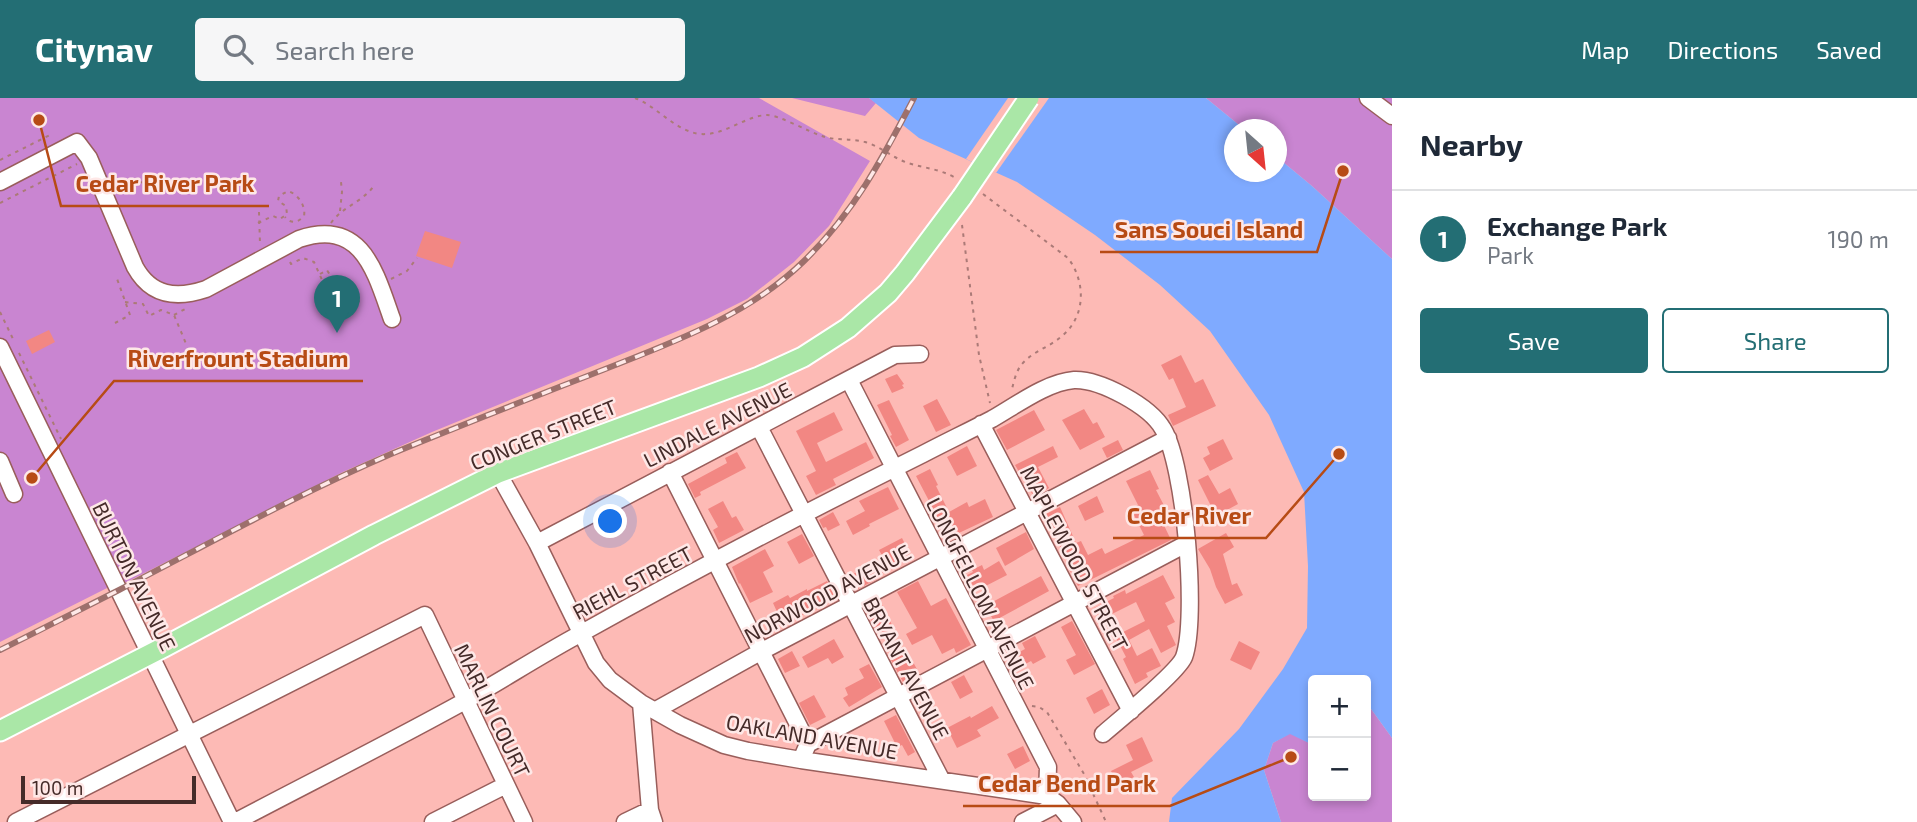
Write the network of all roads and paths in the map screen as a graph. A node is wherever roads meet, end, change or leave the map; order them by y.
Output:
1 (635, 98) edge
2 (1029, 98) edge
3 (1368, 98) edge
4 (1392, 116) edge
5 (52, 134) dead end
6 (89, 158) junction
7 (0, 160) edge
8 (953, 176) dead end
9 (0, 182) edge
10 (142, 182) dead end
11 (341, 182) dead end
12 (373, 187) dead end
13 (121, 192) dead end
14 (985, 194) dead end
15 (959, 200) junction
16 (0, 203) edge
17 (340, 211) junction
18 (259, 212) dead end
19 (285, 217) junction
20 (258, 223) junction
21 (328, 234) junction
22 (258, 248) dead end
23 (288, 258) dead end
24 (417, 258) dead end
25 (319, 274) junction
26 (116, 276) dead end
27 (380, 286) junction
28 (327, 291) dead end
29 (125, 302) junction
30 (359, 302) dead end
31 (187, 309) dead end
32 (0, 312) edge
33 (174, 315) junction
34 (392, 319) dead end
35 (115, 323) dead end
36 (187, 346) dead end
37 (0, 347) edge
38 (920, 354) dead end
39 (849, 380) junction
40 (994, 418) junction
41 (759, 426) junction
42 (1168, 438) junction
43 (66, 448) dead end
44 (0, 461) edge
45 (893, 468) junction
46 (670, 472) junction
47 (498, 473) junction
48 (14, 494) dead end
49 (1028, 511) junction
50 (804, 515) junction
51 (537, 543) junction
52 (1186, 544) junction
53 (941, 558) junction
54 (716, 561) junction
55 (141, 601) dead end
56 (850, 604) junction
57 (1075, 604) junction
58 (581, 633) junction
59 (988, 649) junction
60 (157, 651) junction
61 (762, 651) junction
62 (899, 696) junction
63 (466, 701) junction
64 (641, 703) junction
65 (656, 710) junction
66 (1018, 711) junction
67 (1131, 711) junction
68 (0, 731) edge
69 (1103, 734) dead end
70 (189, 735) junction
71 (808, 744) junction
72 (801, 760) junction
73 (942, 779) junction
74 (506, 785) junction
75 (1053, 800) junction
76 (652, 816) edge
77 (16, 822) edge
78 (233, 822) edge
79 (433, 822) edge
80 (524, 822) edge
81 (625, 822) edge
82 (1023, 822) edge
83 (1073, 822) edge
84 (1106, 822) edge

1 - 8 path
2 - 15 main road, CONGER STREET, bridge
3 - 4 street
5 - 7 path
6 - 9 street
6 - 16 path
6 - 21 street
10 - 13 path
11 - 17 path
12 - 17 path
14 - 40 path
15 - 40 path
15 - 47 main road, CONGER STREET
17 - 21 path
18 - 20 path
19 - 19 path
19 - 20 path
20 - 22 path
21 - 27 street
23 - 25 path
24 - 27 path
25 - 28 path
25 - 30 path
26 - 29 path
27 - 34 street
29 - 33 path
29 - 35 path
31 - 33 path
32 - 43 path
33 - 36 path
37 - 60 street, BURTON AVENUE
38 - 39 street, LINDALE AVENUE
39 - 41 street, LINDALE AVENUE
39 - 45 street, LONGFELLOW AVENUE
40 - 42 street, RIEHL STREET
40 - 45 street, RIEHL STREET
40 - 49 street, MAPLEWOOD STREET
41 - 46 street, LINDALE AVENUE
41 - 50 street, BRYANT AVENUE
42 - 49 street, NORWOOD AVENUE
42 - 52 street
44 - 48 street
45 - 50 street, RIEHL STREET
45 - 53 street, LONGFELLOW AVENUE
46 - 51 street, LINDALE AVENUE
46 - 54 street
47 - 51 street, OAKLAND AVENUE
47 - 60 main road, CONGER STREET
49 - 53 street, NORWOOD AVENUE
49 - 57 street, MAPLEWOOD STREET
50 - 54 street, RIEHL STREET
50 - 56 street, BRYANT AVENUE
51 - 58 street, OAKLAND AVENUE
52 - 57 street
52 - 67 street
53 - 56 street, NORWOOD AVENUE
53 - 59 street, LONGFELLOW AVENUE
54 - 58 street, RIEHL STREET
54 - 61 street
55 - 60 path
56 - 61 street, NORWOOD AVENUE
56 - 62 street, BRYANT AVENUE
57 - 59 street
57 - 67 street, MAPLEWOOD STREET
58 - 63 street, RIEHL STREET
58 - 64 street, OAKLAND AVENUE
59 - 62 street
59 - 66 street, LONGFELLOW AVENUE
60 - 68 main road, CONGER STREET
60 - 70 street, BURTON AVENUE
61 - 65 street, NORWOOD AVENUE
61 - 71 street
62 - 71 street
62 - 73 street, BRYANT AVENUE
63 - 70 street, MARLIN COURT
63 - 74 street, MARLIN COURT
63 - 78 street, RIEHL STREET
64 - 65 street, OAKLAND AVENUE
64 - 76 street
65 - 72 street, OAKLAND AVENUE
66 - 75 street, LONGFELLOW AVENUE
66 - 84 path
67 - 69 street
70 - 77 street
70 - 78 street, BURTON AVENUE
71 - 72 street
72 - 73 street, OAKLAND AVENUE
73 - 75 street, OAKLAND AVENUE
74 - 79 street
74 - 80 street, MARLIN COURT
75 - 82 street
75 - 83 street
76 - 81 street

